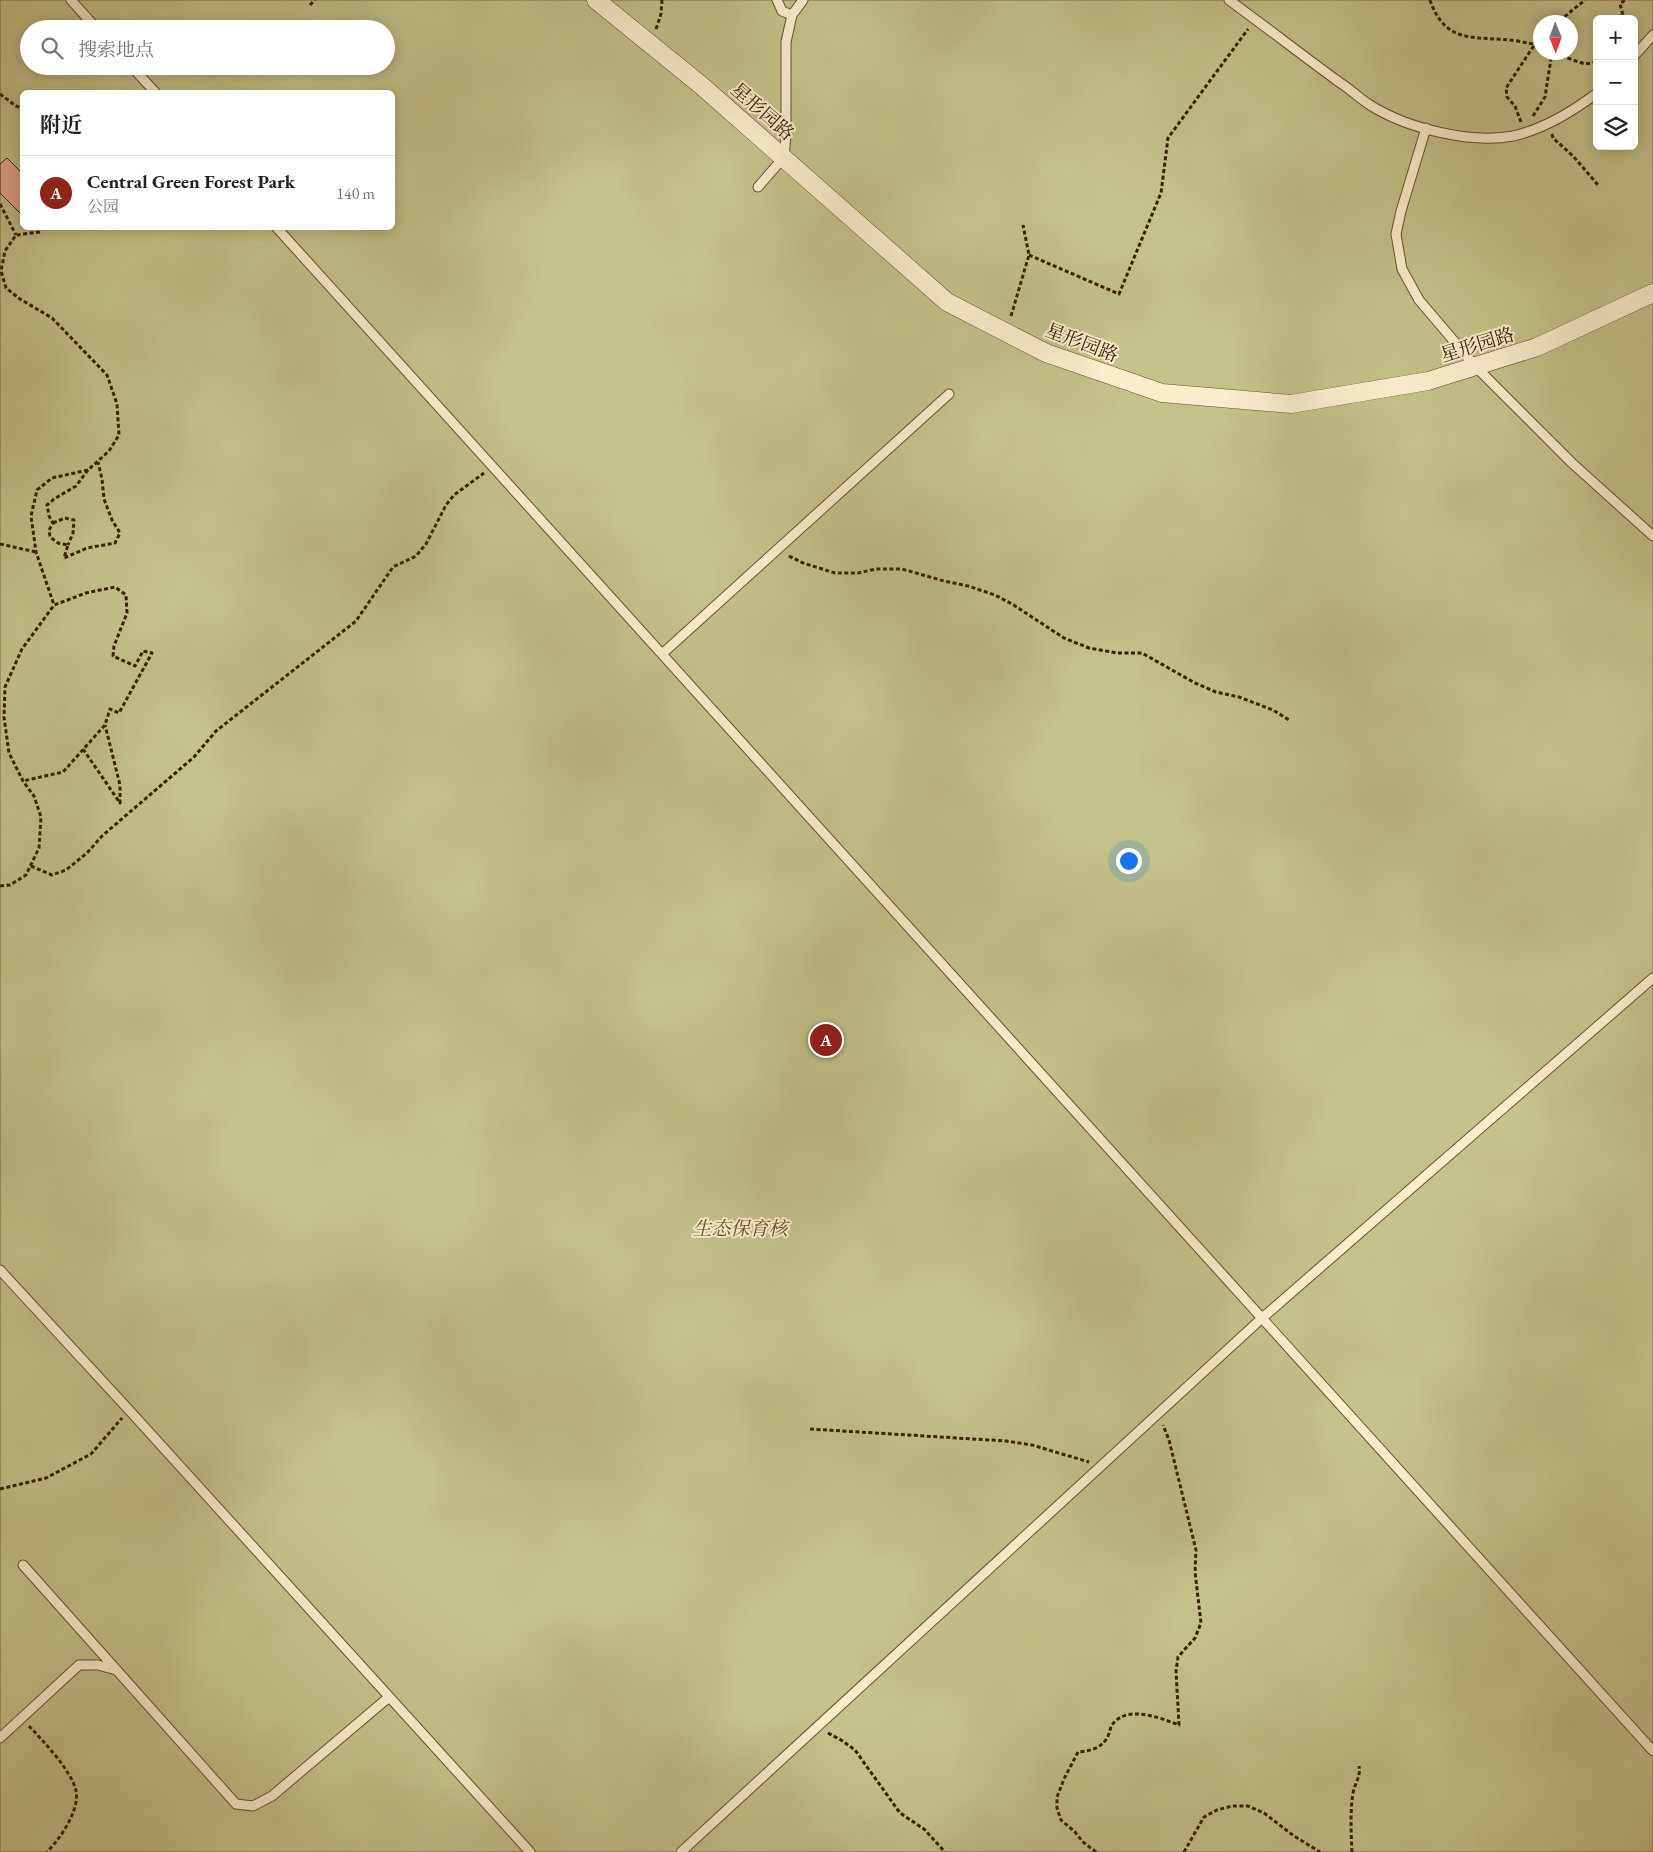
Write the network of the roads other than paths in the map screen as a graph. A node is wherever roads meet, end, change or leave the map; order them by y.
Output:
1 (72, 0) edge
2 (596, 0) edge
3 (777, 0) edge
4 (803, 0) edge
5 (1229, 0) edge
6 (792, 14) junction
7 (89, 20) edge
8 (1653, 35) edge
9 (1638, 52) edge
10 (139, 75) edge
11 (153, 90) edge
12 (1593, 96) edge
13 (1426, 128) junction
14 (784, 157) junction
15 (758, 187) dead end
16 (279, 230) edge
17 (1653, 293) edge
18 (1476, 367) junction
19 (949, 394) dead end
20 (1653, 536) edge
21 (662, 654) junction
22 (1653, 978) edge
23 (0, 1270) edge
24 (1261, 1319) junction
25 (23, 1565) dead end
26 (117, 1670) junction
27 (389, 1697) junction
28 (0, 1738) edge
29 (1653, 1751) edge
30 (530, 1852) edge
31 (681, 1852) edge

1 - 7 lane
2 - 14 street, 星形园路
3 - 6 lane
4 - 6 lane
5 - 13 lane
6 - 14 lane
8 - 9 lane
10 - 11 lane
12 - 13 lane
13 - 18 lane
14 - 15 lane
14 - 18 street, 星形园路
16 - 21 lane
17 - 18 street, 星形园路
18 - 20 lane
19 - 21 lane
21 - 24 lane
22 - 24 lane
23 - 27 lane
24 - 29 lane
24 - 31 lane
25 - 26 lane
26 - 27 lane
26 - 28 lane
27 - 30 lane

